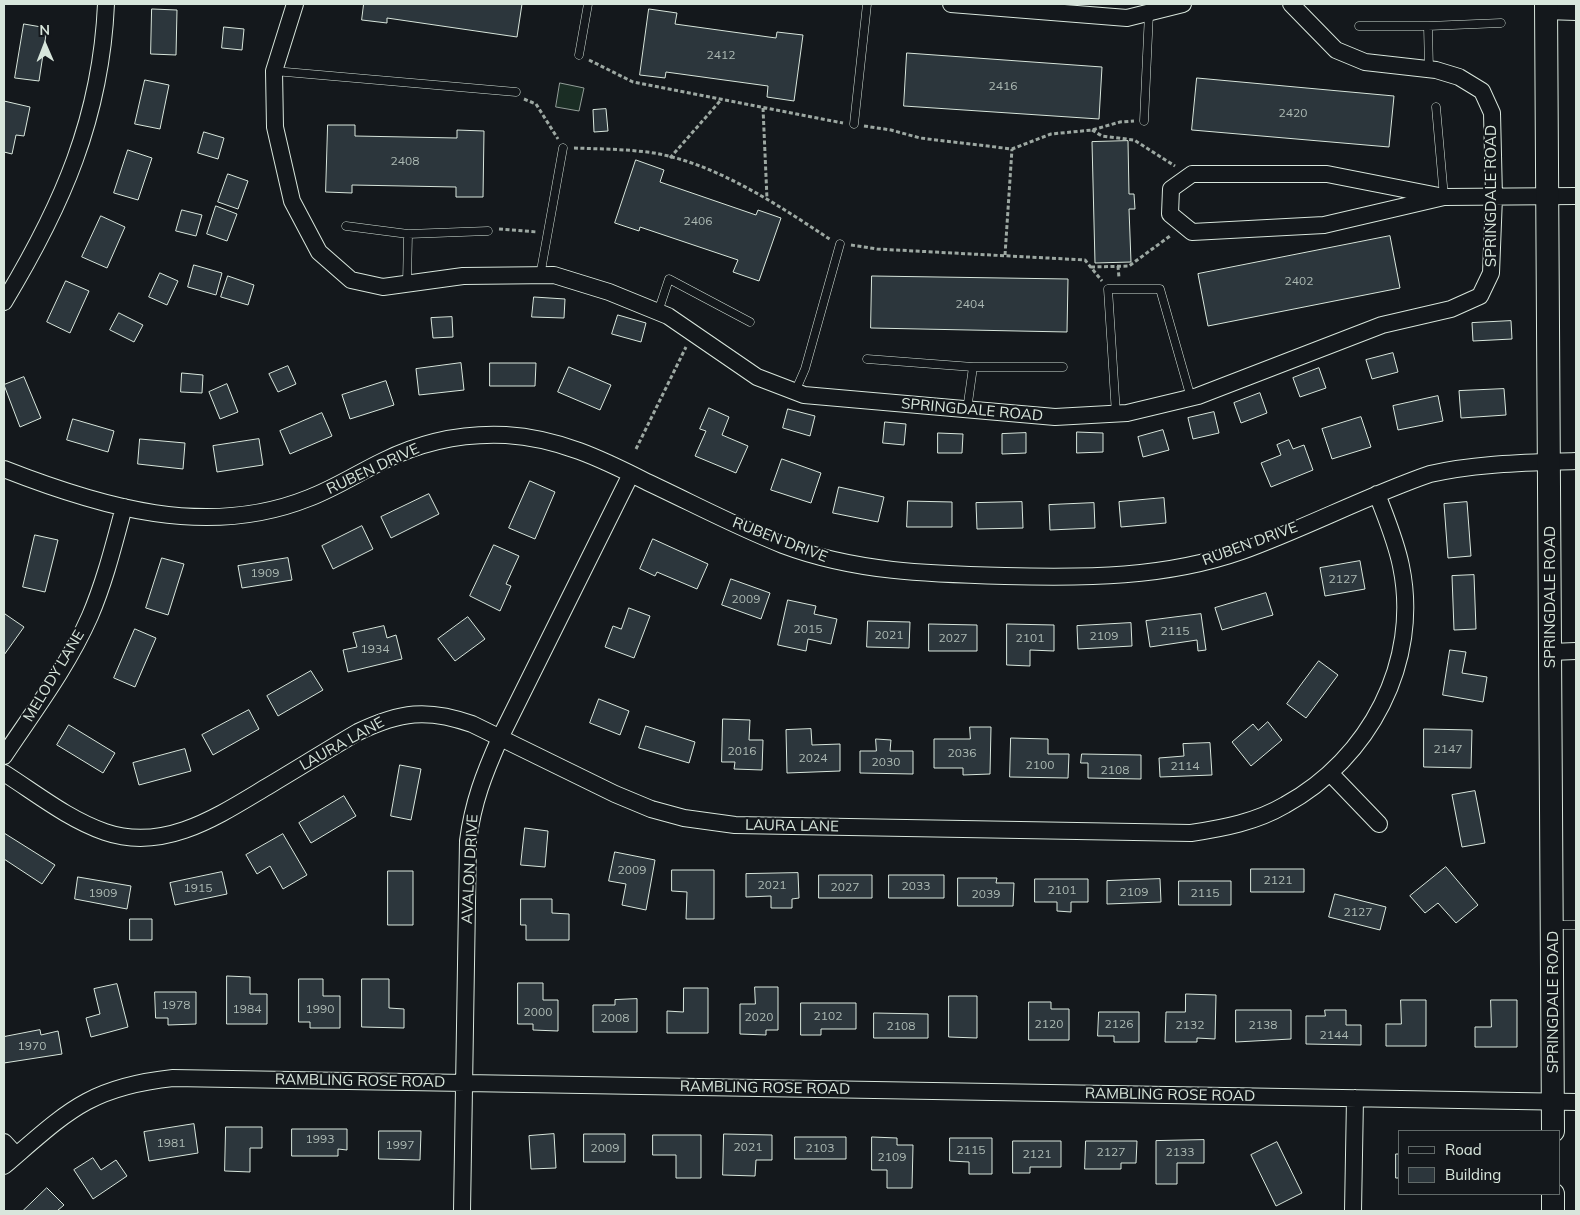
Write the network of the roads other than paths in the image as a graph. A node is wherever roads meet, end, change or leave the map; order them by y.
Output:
1 (106, 4) edge
2 (295, 4) edge
3 (588, 4) edge
4 (867, 4) edge
5 (951, 4) edge
6 (1183, 4) edge
7 (1291, 4) edge
8 (1546, 7) edge
9 (1576, 12) edge
10 (1148, 13) junction
11 (1501, 23) dead end
12 (1359, 26) dead end
13 (1428, 26) junction
14 (579, 55) dead end
15 (1429, 70) junction
16 (274, 71) junction
17 (516, 92) road end
18 (1436, 107) dead end
19 (1144, 120) dead end
20 (854, 124) dead end
21 (563, 148) road end
22 (1547, 196) junction
23 (1576, 196) edge
24 (1444, 197) junction
25 (1494, 197) junction
26 (346, 226) dead end
27 (488, 231) road end
28 (408, 234) junction
29 (840, 244) road end
30 (540, 276) junction
31 (407, 284) junction
32 (4, 302) edge
33 (658, 312) junction
34 (750, 322) dead end
35 (867, 359) dead end
36 (973, 367) junction
37 (1063, 367) dead end
38 (795, 392) junction
39 (1191, 398) junction
40 (967, 410) junction
41 (1116, 414) junction
42 (1576, 461) edge
43 (1549, 462) junction
44 (4, 469) edge
45 (631, 474) junction
46 (1376, 494) junction
47 (124, 507) junction
48 (1576, 651) edge
49 (1551, 652) junction
50 (500, 738) junction
51 (4, 756) edge
52 (4, 773) edge
53 (1330, 773) junction
54 (1379, 824) dead end
55 (1553, 925) junction
56 (1576, 925) edge
57 (464, 1083) junction
58 (1355, 1098) junction
59 (1553, 1102) junction
60 (1576, 1102) edge
61 (1553, 1130) edge
62 (4, 1142) edge
63 (10, 1160) edge
64 (1553, 1195) edge
65 (462, 1211) edge
66 (1353, 1211) edge
67 (1553, 1211) edge

1 - 32 street
2 - 16 street, SPRINGDALE ROAD
3 - 14 lane
4 - 20 lane
5 - 10 street
6 - 10 street
7 - 15 street, SPRINGDALE ROAD
8 - 9 street
8 - 22 street, SPRINGDALE ROAD
10 - 19 lane
11 - 13 lane
12 - 13 lane
13 - 15 lane
15 - 25 street, SPRINGDALE ROAD
16 - 17 lane
16 - 31 street, SPRINGDALE ROAD
18 - 24 lane
21 - 30 lane
22 - 23 street
22 - 25 street
22 - 43 street, SPRINGDALE ROAD
24 - 24 street
24 - 25 street
25 - 39 street, SPRINGDALE ROAD
26 - 28 lane
27 - 28 lane
28 - 31 lane
29 - 38 lane
30 - 31 street, SPRINGDALE ROAD
30 - 33 street, SPRINGDALE ROAD
33 - 34 lane
33 - 38 street, SPRINGDALE ROAD
35 - 36 lane
36 - 37 lane
36 - 40 lane
38 - 40 street, SPRINGDALE ROAD
39 - 41 street, SPRINGDALE ROAD
39 - 41 lane
40 - 41 street, SPRINGDALE ROAD
42 - 43 street, RUBEN DRIVE
43 - 46 street, RUBEN DRIVE
43 - 49 street, SPRINGDALE ROAD
44 - 47 street, RUBEN DRIVE
45 - 46 street, RUBEN DRIVE
45 - 47 street, RUBEN DRIVE
45 - 50 street, AVALON DRIVE
46 - 53 street, LAURA LANE
47 - 51 street, MELODY LANE
48 - 49 street
49 - 55 street, SPRINGDALE ROAD
50 - 52 street, LAURA LANE
50 - 53 street, LAURA LANE
50 - 57 street, AVALON DRIVE
53 - 54 street
55 - 56 lane
55 - 59 street, SPRINGDALE ROAD
57 - 58 street, RAMBLING ROSE ROAD
57 - 63 street, RAMBLING ROSE ROAD
57 - 65 street, AVALON DRIVE
58 - 59 street, RAMBLING ROSE ROAD
58 - 66 street
59 - 60 street, RAMBLING ROSE ROAD
59 - 61 street, SPRINGDALE ROAD
62 - 63 street
64 - 67 street

